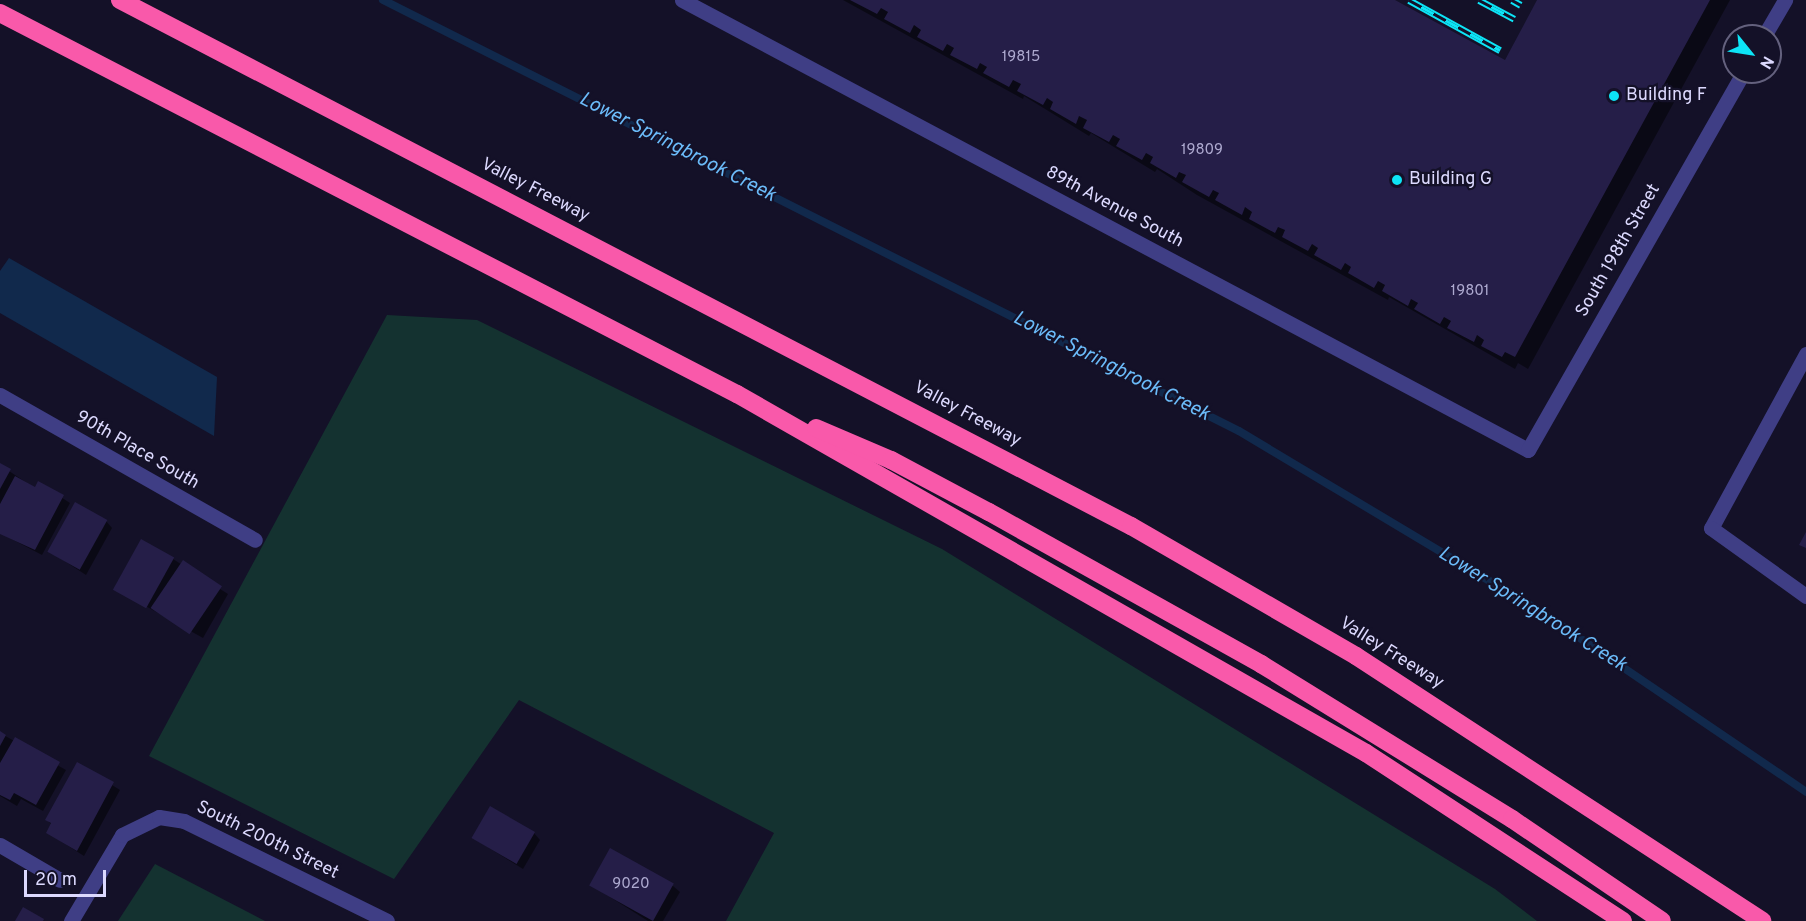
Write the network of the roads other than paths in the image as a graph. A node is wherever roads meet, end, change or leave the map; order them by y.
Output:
1 (120, 0) edge
2 (682, 0) edge
3 (1785, 0) edge
4 (0, 14) edge
5 (1771, 24) edge
6 (1736, 84) edge
7 (1806, 354) edge
8 (737, 394) junction
9 (0, 395) edge
10 (1528, 450) joint
11 (255, 540) dead end
12 (1806, 596) edge
13 (0, 845) edge
14 (60, 880) dead end
15 (71, 921) edge
16 (387, 921) edge
17 (1623, 921) edge
18 (1662, 921) edge
19 (1762, 921) edge

1 - 19 highway, Valley Freeway
2 - 10 street, 89th Avenue South
3 - 5 street
4 - 8 highway
6 - 10 street, South 198th Street
7 - 12 street
8 - 17 highway
8 - 18 highway
9 - 11 street, 90th Place South
13 - 14 street
15 - 16 street, South 200th Street

